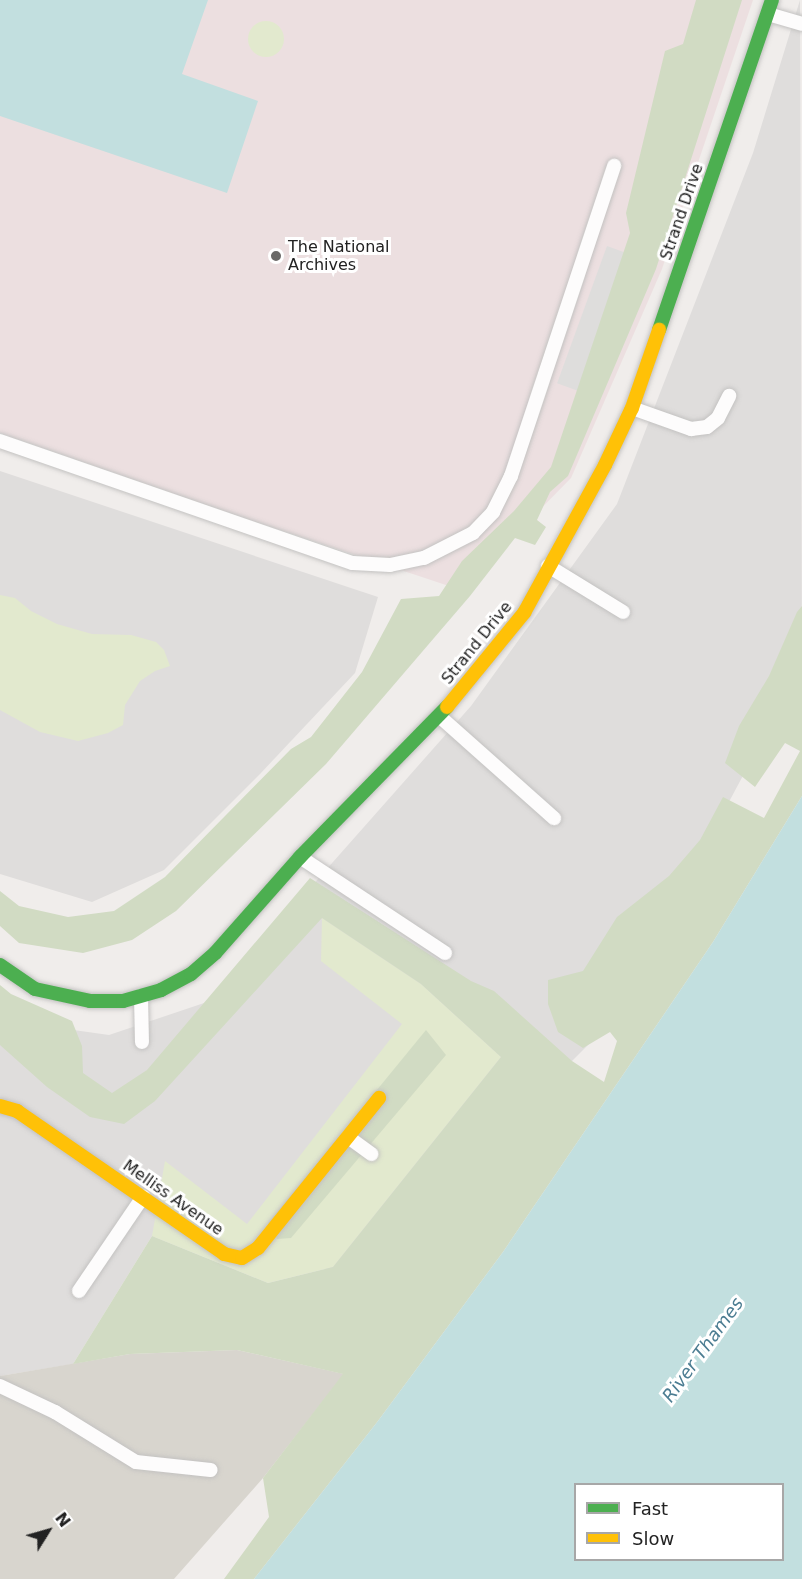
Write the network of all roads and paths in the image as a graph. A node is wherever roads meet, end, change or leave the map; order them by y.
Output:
1 (770, 7) edge
2 (802, 24) edge
3 (614, 166) dead end
4 (729, 396) dead end
5 (632, 408) junction
6 (0, 441) edge
7 (548, 566) junction
8 (623, 612) dead end
9 (439, 716) junction
10 (554, 818) dead end
11 (300, 857) junction
12 (445, 953) dead end
13 (0, 965) edge
14 (141, 996) junction
15 (142, 1042) dead end
16 (379, 1098) dead end
17 (0, 1106) edge
18 (348, 1137) junction
19 (371, 1154) dead end
20 (143, 1197) junction
21 (79, 1291) dead end
22 (0, 1386) edge
23 (211, 1470) dead end

1 - 2 lane
1 - 5 street, Strand Drive
3 - 6 lane
4 - 5 lane
5 - 7 street, Strand Drive
7 - 8 lane
7 - 9 street, Strand Drive
9 - 10 lane
9 - 11 street, Strand Drive
11 - 12 lane
11 - 14 street, Strand Drive
13 - 14 street, Strand Drive
14 - 15 lane
16 - 18 street, Melliss Avenue
17 - 20 street, Melliss Avenue
18 - 19 lane
18 - 20 street, Melliss Avenue
20 - 21 lane
22 - 23 lane

